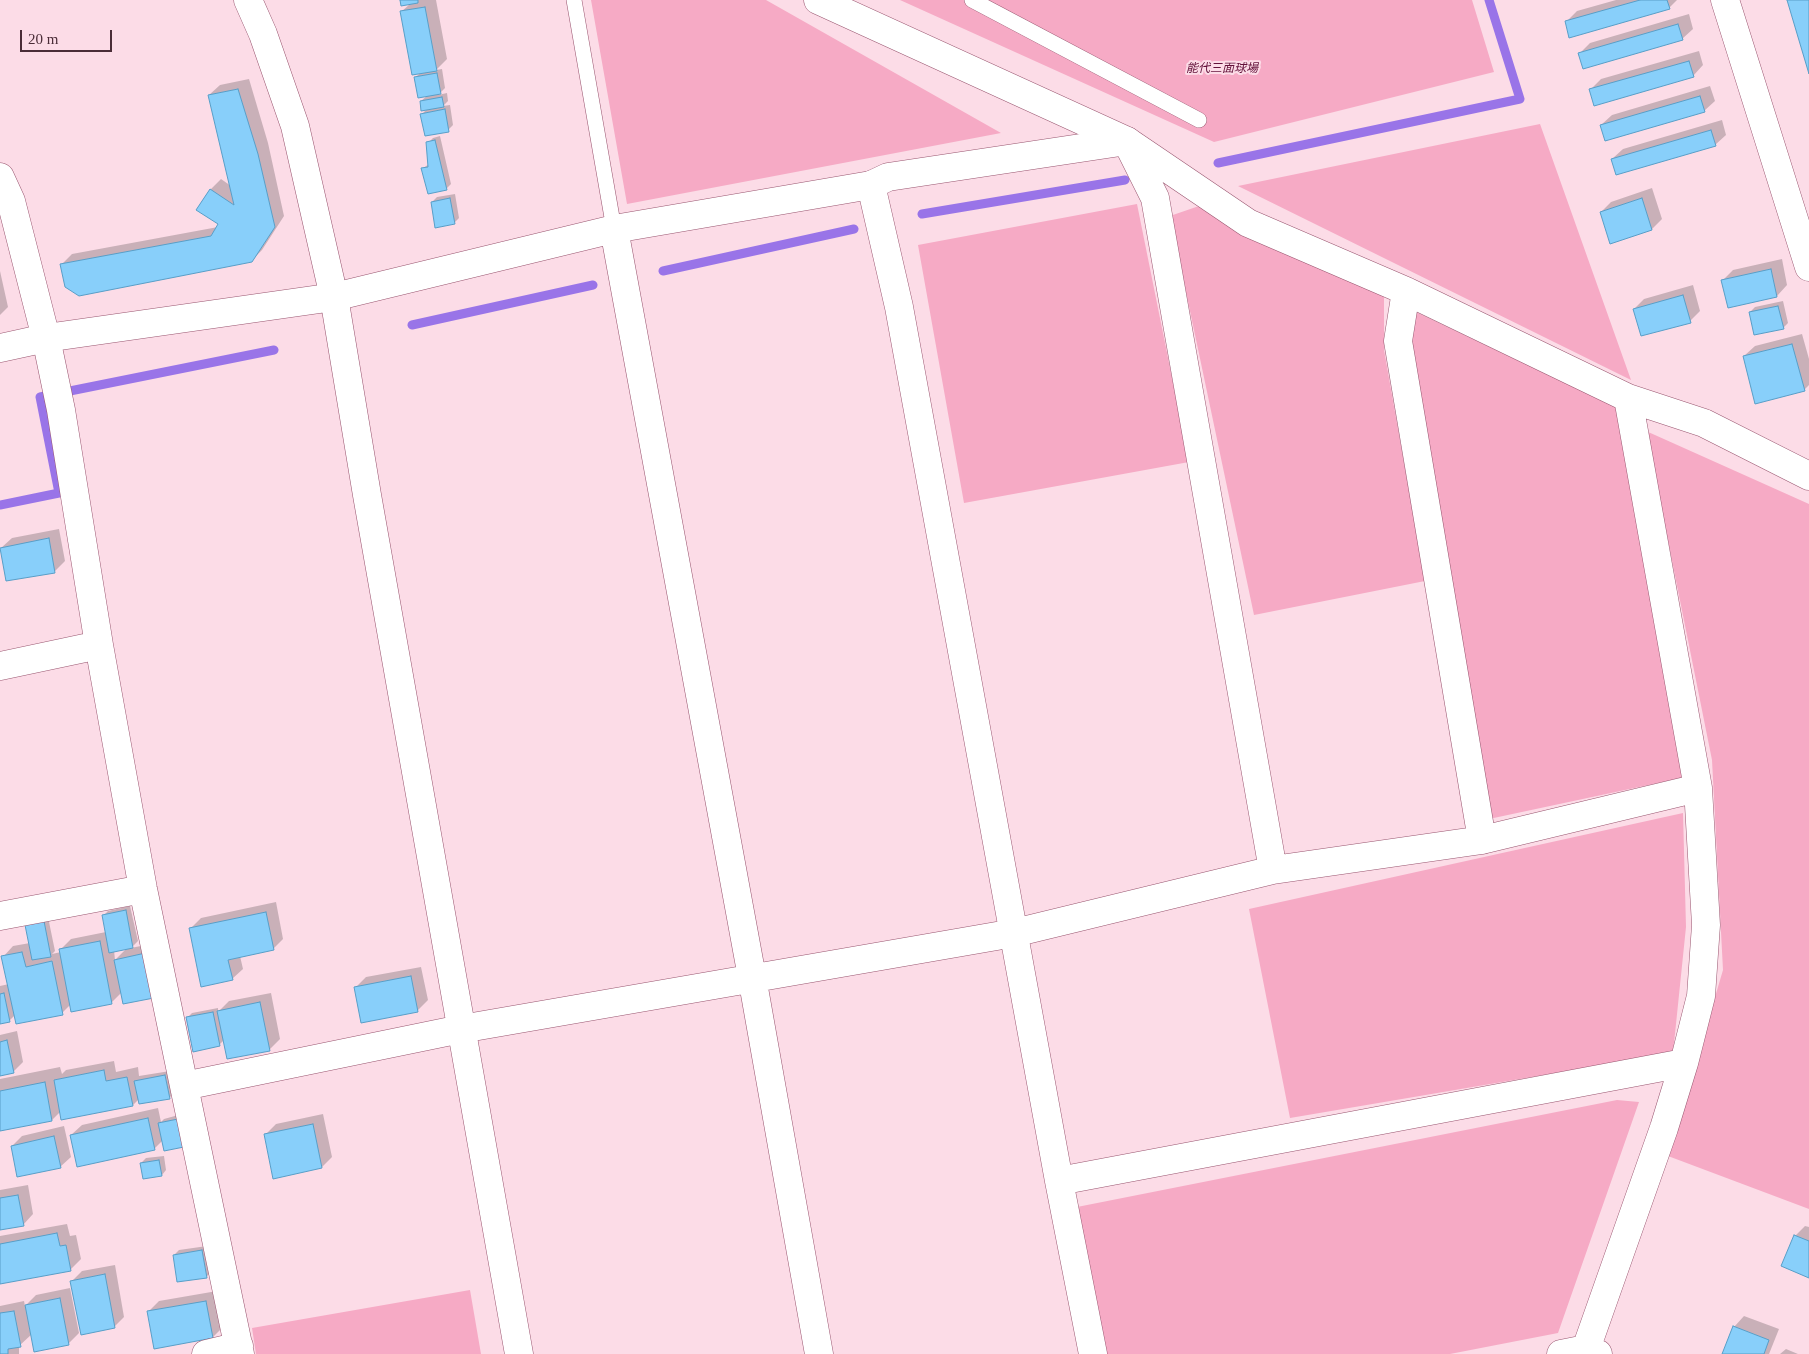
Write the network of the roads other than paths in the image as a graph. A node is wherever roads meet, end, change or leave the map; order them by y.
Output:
1 (248, 0) edge
2 (574, 0) edge
3 (818, 0) edge
4 (972, 0) edge
5 (1725, 0) edge
6 (1199, 120) dead end
7 (1127, 141) junction
8 (0, 177) edge
9 (871, 184) junction
10 (614, 229) junction
11 (1809, 267) edge
12 (1406, 291) junction
13 (334, 297) junction
14 (46, 338) junction
15 (0, 348) edge
16 (1628, 398) junction
17 (1809, 476) edge
18 (99, 645) junction
19 (0, 666) edge
20 (1698, 788) junction
21 (1482, 840) junction
22 (1273, 870) junction
23 (143, 889) junction
24 (0, 916) edge
25 (1014, 932) junction
26 (752, 977) junction
27 (461, 1029) junction
28 (1684, 1063) junction
29 (184, 1086) junction
30 (1059, 1180) junction
31 (240, 1350) edge
32 (1582, 1353) edge
33 (206, 1354) edge
34 (519, 1354) edge
35 (818, 1354) edge
36 (1093, 1354) edge

1 - 13 street
2 - 10 lane
3 - 7 street
4 - 6 lane
5 - 11 street
7 - 9 street
7 - 12 street
7 - 22 street
8 - 14 street
9 - 10 street
9 - 25 street
10 - 13 street
10 - 26 street
12 - 16 street
12 - 21 street
13 - 14 street
13 - 27 street
14 - 15 street
14 - 18 street
16 - 17 street
16 - 20 street
18 - 19 street
18 - 23 street
20 - 21 street
20 - 28 street
21 - 22 street
22 - 25 street
23 - 24 street
23 - 29 street
25 - 26 street
25 - 30 street
26 - 27 street
26 - 35 street
27 - 29 street
27 - 34 street
28 - 30 street
28 - 32 street
29 - 31 street
30 - 36 street
31 - 33 street

